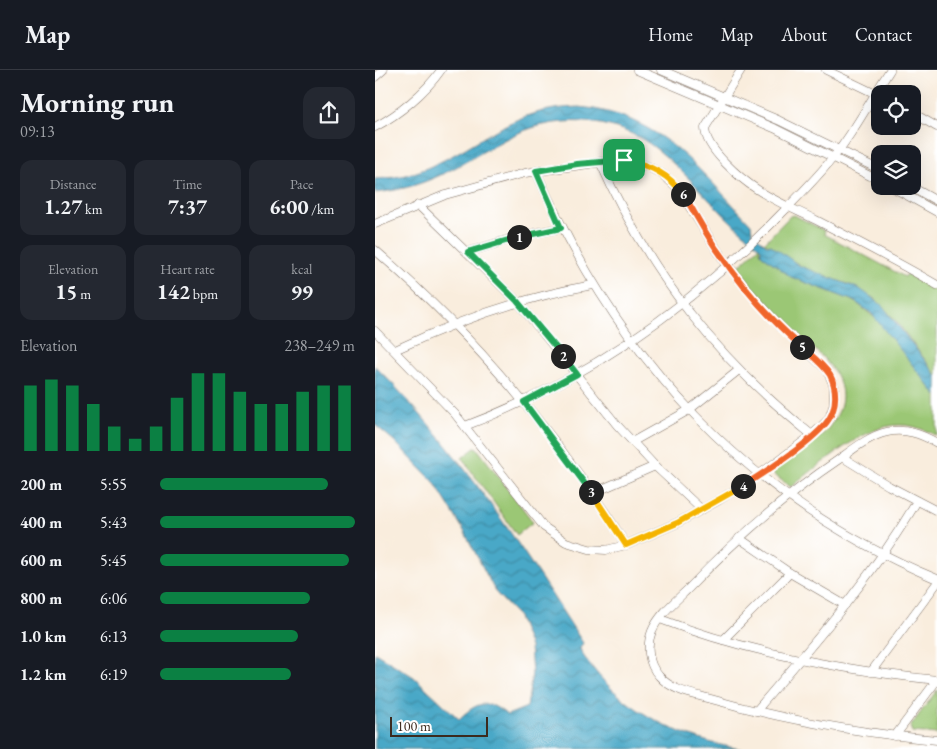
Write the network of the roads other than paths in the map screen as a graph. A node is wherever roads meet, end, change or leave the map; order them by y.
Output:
1 (383, 70) edge
2 (441, 70) edge
3 (637, 70) edge
4 (661, 70) edge
5 (741, 70) edge
6 (826, 70) edge
7 (890, 70) edge
8 (375, 77) edge
9 (883, 85) edge
10 (871, 92) edge
11 (724, 96) junction
12 (719, 104) junction
13 (871, 105) edge
14 (921, 117) edge
15 (937, 126) edge
16 (375, 127) edge
17 (839, 149) junction
18 (833, 157) junction
19 (600, 162) junction
20 (871, 165) edge
21 (536, 171) junction
22 (871, 176) edge
23 (921, 192) edge
24 (906, 195) edge
25 (937, 201) edge
26 (418, 205) junction
27 (789, 206) junction
28 (937, 212) edge
29 (375, 224) edge
30 (561, 228) junction
31 (375, 250) edge
32 (468, 252) junction
33 (729, 266) junction
34 (937, 285) edge
35 (593, 286) junction
36 (517, 301) junction
37 (682, 305) junction
38 (453, 324) junction
39 (375, 331) edge
40 (631, 341) junction
41 (395, 350) junction
42 (739, 370) junction
43 (577, 374) junction
44 (524, 402) junction
45 (689, 410) junction
46 (465, 426) junction
47 (813, 436) junction
48 (632, 442) junction
49 (937, 443) edge
50 (842, 457) junction
51 (655, 466) junction
52 (760, 474) junction
53 (593, 493) junction
54 (788, 496) junction
55 (917, 501) junction
56 (702, 510) junction
57 (937, 511) edge
58 (739, 538) junction
59 (626, 545) junction
60 (883, 554) junction
61 (790, 573) junction
62 (937, 579) edge
63 (937, 583) edge
64 (845, 605) junction
65 (660, 619) junction
66 (723, 640) junction
67 (801, 660) junction
68 (871, 672) junction
69 (937, 680) edge
70 (756, 711) junction
71 (895, 736) junction
72 (937, 740) edge

1 - 8 street
2 - 16 street
3 - 12 street
4 - 11 street
5 - 11 street
6 - 10 street
7 - 9 street
11 - 12 street
11 - 17 street
12 - 18 street
12 - 27 street
13 - 17 street
14 - 15 street
17 - 18 street
17 - 20 street
18 - 22 street
18 - 27 street
19 - 21 street
19 - 33 street
19 - 37 street
21 - 26 street
21 - 30 street
23 - 25 street
24 - 28 street
26 - 29 street
26 - 32 street
27 - 33 street
27 - 34 street
30 - 32 street
30 - 35 street
31 - 38 street
32 - 36 street
33 - 37 street
33 - 47 street
35 - 36 street
35 - 40 street
36 - 38 street
36 - 43 street
37 - 40 street
37 - 42 street
38 - 41 street
38 - 44 street
39 - 41 street
40 - 43 street
40 - 45 street
41 - 46 street
42 - 45 street
42 - 47 street
43 - 44 street
43 - 48 street
44 - 46 street
44 - 53 street
45 - 48 street
45 - 52 street
46 - 59 street
47 - 52 street
48 - 51 street
49 - 50 street
50 - 54 street
50 - 55 street
51 - 53 street
51 - 56 street
52 - 54 street
52 - 56 street
53 - 59 street
54 - 58 street
54 - 60 street
55 - 57 street
55 - 60 street
56 - 59 street
58 - 61 street
58 - 65 street
60 - 62 street
60 - 64 street
61 - 64 street
61 - 66 street
63 - 68 street
64 - 67 street
65 - 66 street
65 - 70 street
66 - 67 street
67 - 68 street
67 - 70 street
68 - 69 street
69 - 71 street
70 - 71 street
71 - 72 street

